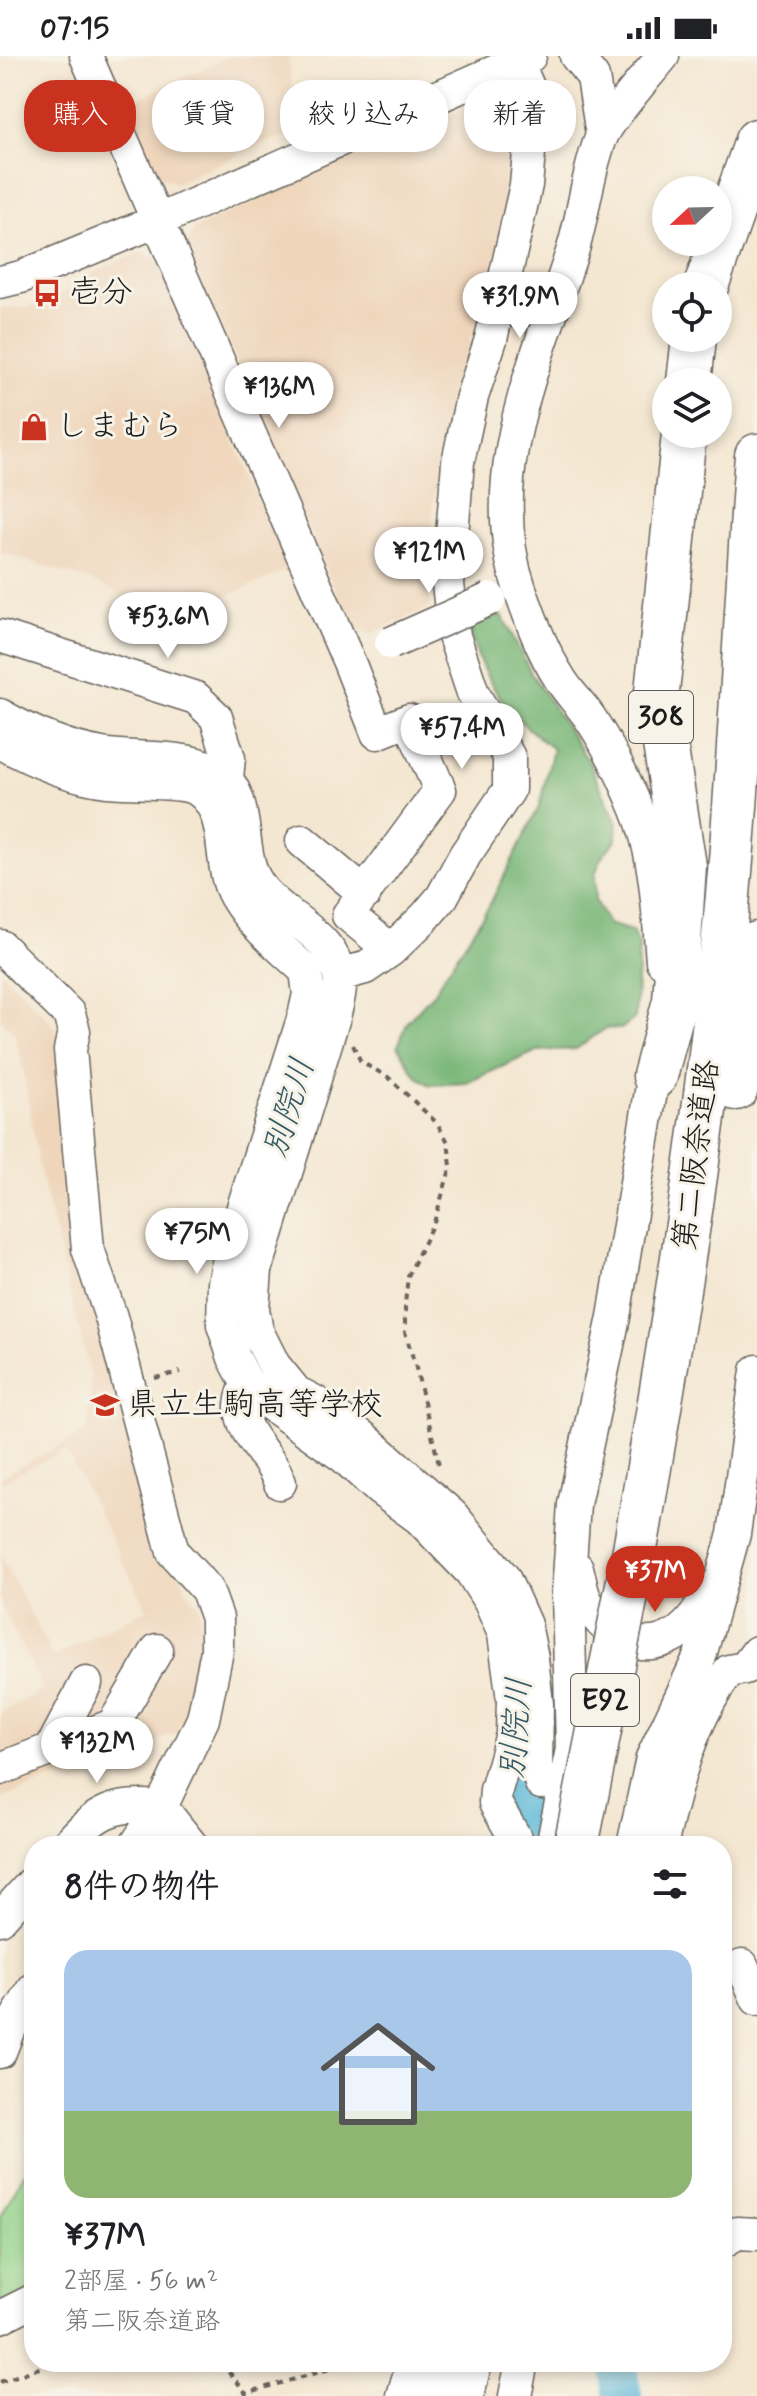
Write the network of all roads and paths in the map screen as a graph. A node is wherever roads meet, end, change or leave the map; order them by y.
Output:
1 (86, 56) edge
2 (576, 56) edge
3 (663, 56) edge
4 (508, 61) edge
5 (602, 135) junction
6 (757, 141) edge
7 (157, 221) junction
8 (711, 272) edge
9 (0, 282) edge
10 (683, 448) edge
11 (757, 456) edge
12 (519, 586) junction
13 (0, 636) edge
14 (349, 662) junction
15 (0, 715) edge
16 (0, 742) edge
17 (227, 778) junction
18 (302, 841) dead end
19 (357, 905) junction
20 (757, 944) edge
21 (0, 946) edge
22 (391, 950) junction
23 (339, 975) junction
24 (334, 1017) junction
25 (655, 1076) junction
26 (757, 1371) edge
27 (247, 1383) junction
28 (280, 1483) dead end
29 (452, 1515) junction
30 (734, 1534) junction
31 (572, 1545) junction
32 (649, 1556) junction
33 (157, 1650) dead end
34 (757, 1652) edge
35 (86, 1683) dead end
36 (51, 1749) junction
37 (0, 1769) edge
38 (541, 1783) dead end
39 (161, 1807) junction
40 (74, 1836) edge
41 (142, 1836) edge
42 (184, 1836) edge
43 (514, 1836) edge
44 (554, 1836) edge
45 (579, 1836) edge
46 (608, 1836) edge
47 (635, 1836) edge
48 (664, 1836) edge
49 (24, 1892) edge
50 (0, 1919) edge
51 (742, 1965) dead end
52 (757, 1999) edge
53 (24, 2005) edge
54 (0, 2052) edge
55 (757, 2234) edge
56 (732, 2236) edge
57 (24, 2305) edge
58 (0, 2317) edge
59 (28, 2372) edge
60 (229, 2372) edge
61 (319, 2372) edge
62 (410, 2372) edge
63 (438, 2372) edge
64 (467, 2372) edge
65 (496, 2372) edge
66 (520, 2372) edge
67 (0, 2382) edge
68 (403, 2396) edge
69 (434, 2396) edge
70 (462, 2396) edge
71 (491, 2396) edge
72 (515, 2396) edge

1 - 7 street
2 - 5 street
3 - 5 street
4 - 7 street
4 - 22 street
5 - 12 street
6 - 8 highway
7 - 9 street
7 - 14 street
10 - 25 highway, 308
11 - 32 highway, 第二阪奈道路 / E92
12 - 14 street, bridge
12 - 25 street
13 - 17 street
14 - 19 street
15 - 17 street
16 - 27 street
17 - 23 street
18 - 19 street
19 - 22 street
20 - 32 highway, 第二阪奈道路 / E92
21 - 39 street
22 - 23 street
23 - 24 street
24 - 29 path
24 - 29 street
25 - 31 street
26 - 30 street
27 - 28 street
27 - 43 street
29 - 38 street
30 - 31 street
30 - 47 street
31 - 44 street
32 - 45 highway, 第二阪奈道路 / E92, bridge
32 - 46 highway, 第二阪奈道路 / E92
33 - 36 street
34 - 48 street
35 - 36 street
36 - 37 street
39 - 40 street
39 - 41 street
39 - 42 street
49 - 50 street
51 - 52 street
53 - 54 street
55 - 56 street
57 - 58 street
59 - 67 path
60 - 61 path
62 - 68 street
63 - 69 street
64 - 70 highway
65 - 71 highway
66 - 72 street

